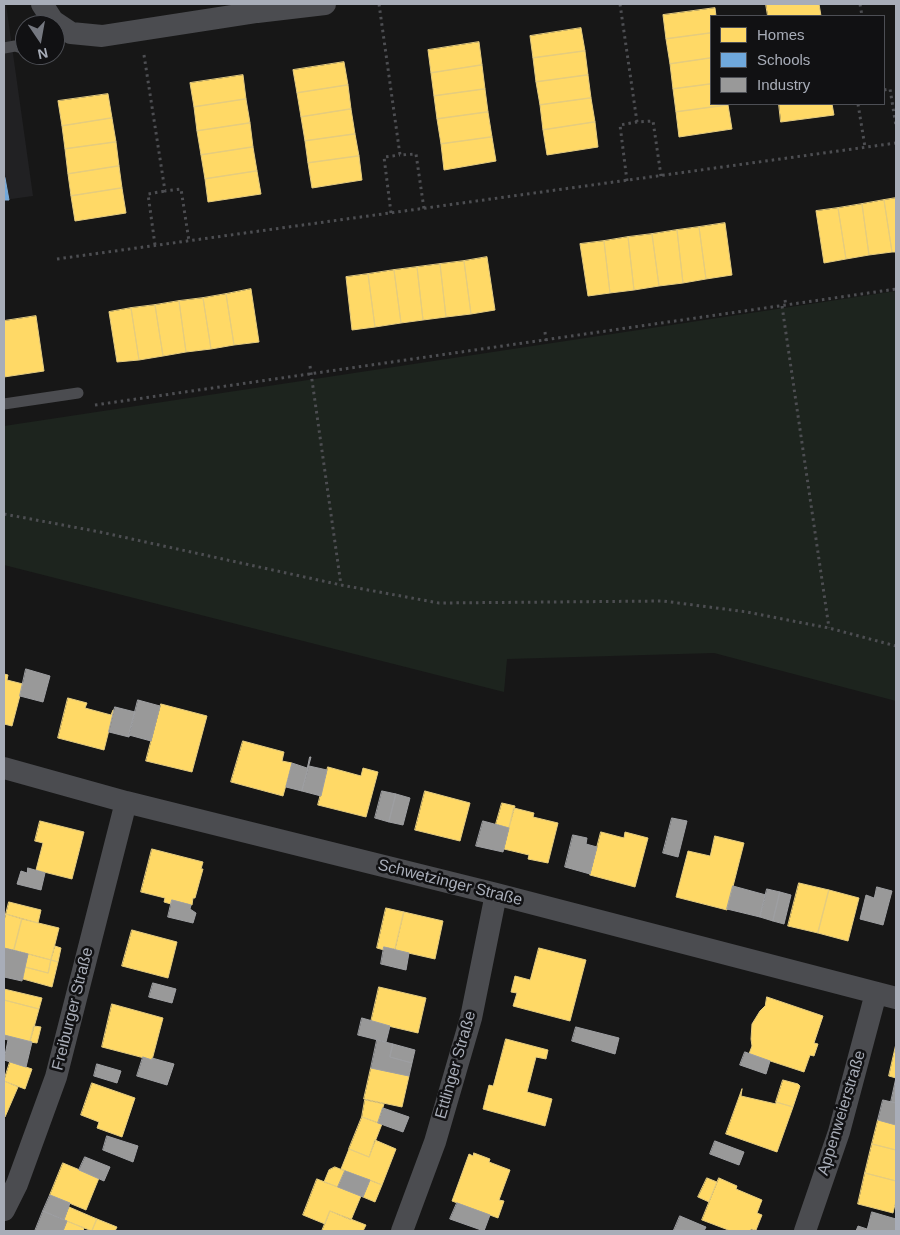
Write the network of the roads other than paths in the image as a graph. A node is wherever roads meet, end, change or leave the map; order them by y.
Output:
1 (325, 4) edge
2 (48, 12) edge
3 (78, 393) dead end
4 (4, 404) edge
5 (4, 768) edge
6 (126, 802) junction
7 (496, 894) junction
8 (886, 996) edge
9 (4, 1210) edge
10 (402, 1231) edge
11 (805, 1231) edge

1 - 2 street
3 - 4 lane
5 - 6 street, Schwetzinger Straße
6 - 7 street, Schwetzinger Straße
6 - 9 street, Freiburger Straße
7 - 8 street, Schwetzinger Straße
7 - 10 street, Ettlinger Straße
8 - 11 street, Appenweierstraße

